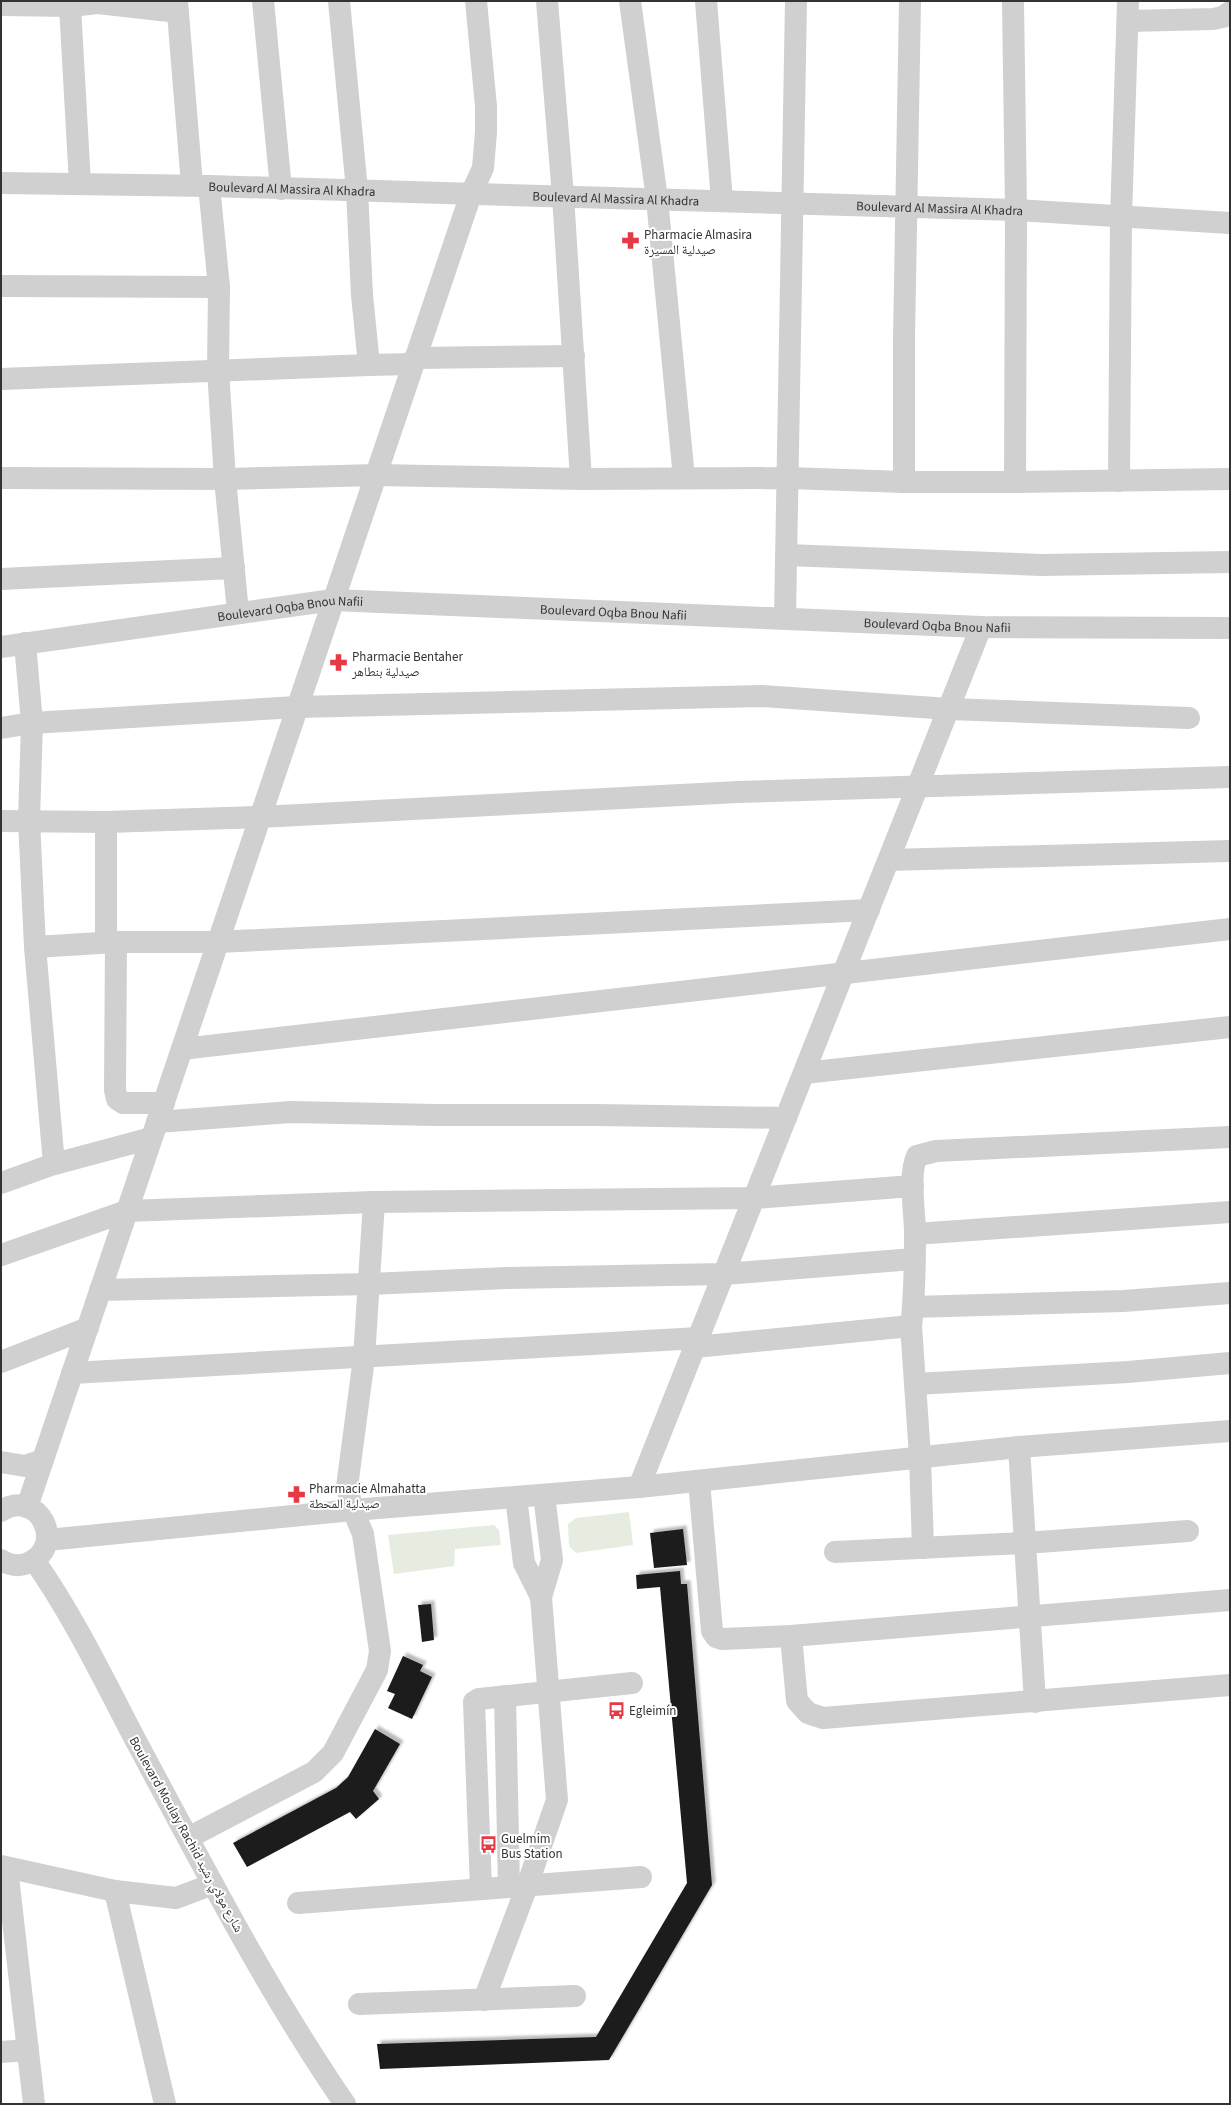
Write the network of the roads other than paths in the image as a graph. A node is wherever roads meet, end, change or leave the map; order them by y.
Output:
1 (263, 1) edge
2 (339, 1) edge
3 (476, 1) edge
4 (547, 1) edge
5 (630, 1) edge
6 (706, 1) edge
7 (796, 1) edge
8 (910, 1) edge
9 (1013, 1) edge
10 (98, 2) edge
11 (5, 4) edge
12 (70, 6) junction
13 (178, 6) edge
14 (1128, 11) edge
15 (1230, 12) edge
16 (1, 184) edge
17 (80, 184) junction
18 (200, 185) junction
19 (281, 189) junction
20 (357, 190) junction
21 (471, 194) junction
22 (563, 196) junction
23 (657, 199) junction
24 (722, 201) junction
25 (792, 203) junction
26 (906, 207) junction
27 (1016, 210) junction
28 (1121, 217) junction
29 (1230, 223) edge
30 (1, 286) edge
31 (219, 287) junction
32 (574, 356) junction
33 (414, 361) junction
34 (369, 365) junction
35 (218, 370) junction
36 (1, 379) edge
37 (376, 475) junction
38 (1, 478) edge
39 (581, 478) junction
40 (684, 478) junction
41 (788, 478) junction
42 (225, 479) junction
43 (1230, 479) edge
44 (1119, 481) junction
45 (904, 482) junction
46 (1015, 482) junction
47 (787, 555) junction
48 (1230, 562) edge
49 (234, 568) junction
50 (1, 578) edge
51 (333, 600) junction
52 (238, 612) junction
53 (785, 618) junction
54 (981, 627) junction
55 (1230, 628) edge
56 (25, 643) junction
57 (1, 646) edge
58 (297, 707) junction
59 (949, 709) junction
60 (1189, 718) dead end
61 (32, 723) junction
62 (1, 728) edge
63 (1230, 777) edge
64 (918, 788) junction
65 (260, 817) junction
66 (29, 820) junction
67 (1, 821) edge
68 (106, 822) junction
69 (1230, 851) edge
70 (889, 860) junction
71 (869, 910) junction
72 (1230, 930) edge
73 (111, 942) junction
74 (218, 942) junction
75 (35, 947) junction
76 (843, 975) junction
77 (1230, 1027) edge
78 (182, 1049) junction
79 (804, 1073) junction
80 (786, 1118) junction
81 (157, 1121) junction
82 (1230, 1137) edge
83 (54, 1164) junction
84 (2, 1182) edge
85 (913, 1186) junction
86 (754, 1198) junction
87 (374, 1202) junction
88 (127, 1211) junction
89 (1230, 1212) edge
90 (915, 1234) junction
91 (1, 1255) edge
92 (914, 1259) junction
93 (724, 1274) junction
94 (369, 1284) junction
95 (100, 1290) junction
96 (1230, 1293) edge
97 (912, 1317) junction
98 (88, 1328) junction
99 (697, 1342) junction
100 (364, 1358) junction
101 (1, 1362) edge
102 (1230, 1363) edge
103 (72, 1373) junction
104 (916, 1384) junction
105 (1230, 1431) edge
106 (1019, 1447) junction
107 (920, 1456) junction
108 (42, 1460) junction
109 (1, 1462) edge
110 (699, 1481) junction
111 (639, 1488) junction
112 (544, 1495) junction
113 (516, 1497) junction
114 (2, 1506) edge
115 (27, 1506) junction
116 (353, 1510) junction
117 (1188, 1532) dead end
118 (47, 1540) junction
119 (1025, 1543) junction
120 (923, 1548) junction
121 (835, 1552) dead end
122 (34, 1560) junction
123 (3, 1567) edge
124 (541, 1597) junction
125 (1230, 1600) edge
126 (1030, 1617) junction
127 (791, 1636) junction
128 (632, 1683) dead end
129 (1230, 1685) edge
130 (548, 1692) junction
131 (505, 1696) junction
132 (1035, 1702) junction
133 (188, 1838) junction
134 (4, 1867) edge
135 (641, 1877) dead end
136 (213, 1884) junction
137 (518, 1886) junction
138 (481, 1889) junction
139 (115, 1890) junction
140 (298, 1903) dead end
141 (575, 1996) dead end
142 (484, 2000) junction
143 (359, 2004) dead end
144 (28, 2050) junction
145 (1, 2052) edge
146 (34, 2104) edge
147 (165, 2104) edge
148 (345, 2104) edge

1 - 19 street
2 - 20 street
3 - 21 street
4 - 22 street
5 - 23 street
6 - 24 street
7 - 25 street
8 - 26 street
9 - 27 street
10 - 12 street
10 - 13 street
11 - 12 street
12 - 17 street
13 - 18 street
14 - 15 street
14 - 28 street
16 - 17 street, Boulevard Al Massira Al Khadra
17 - 18 street, Boulevard Al Massira Al Khadra
18 - 19 street, Boulevard Al Massira Al Khadra
18 - 31 street
19 - 20 street, Boulevard Al Massira Al Khadra
20 - 21 street, Boulevard Al Massira Al Khadra
20 - 34 street
21 - 22 street, Boulevard Al Massira Al Khadra
21 - 33 street
22 - 23 street, Boulevard Al Massira Al Khadra
22 - 32 street
23 - 24 street, Boulevard Al Massira Al Khadra
23 - 40 street
24 - 25 street, Boulevard Al Massira Al Khadra
25 - 26 street, Boulevard Al Massira Al Khadra
25 - 41 street
26 - 27 street, Boulevard Al Massira Al Khadra
26 - 45 street
27 - 28 street, Boulevard Al Massira Al Khadra
27 - 46 street
28 - 29 street, Boulevard Al Massira Al Khadra
28 - 44 street
30 - 31 street
31 - 35 street
32 - 33 street
32 - 39 street
33 - 34 street
33 - 37 street
34 - 35 street
35 - 36 street
35 - 42 street
37 - 39 street
37 - 42 street
37 - 51 street
38 - 42 street
39 - 40 street
40 - 41 street
41 - 45 street
41 - 47 street
42 - 49 street
43 - 44 street
44 - 46 street
45 - 46 street
47 - 48 street
47 - 53 street
49 - 50 street
49 - 52 street
51 - 52 street, Boulevard Oqba Bnou Nafii
51 - 53 street, Boulevard Oqba Bnou Nafii
51 - 58 street
52 - 56 street, Boulevard Oqba Bnou Nafii
53 - 54 street, Boulevard Oqba Bnou Nafii
54 - 55 street, Boulevard Oqba Bnou Nafii
54 - 59 street
56 - 57 street, Boulevard Oqba Bnou Nafii
56 - 61 street
58 - 59 street
58 - 61 street
58 - 65 street
59 - 60 street
59 - 64 street
61 - 62 street
61 - 66 street
63 - 64 street
64 - 65 street
64 - 70 street
65 - 68 street
65 - 74 street
66 - 67 street
66 - 68 street
66 - 75 street
68 - 73 street
69 - 70 street
70 - 71 street
71 - 74 street
71 - 76 street
72 - 76 street
73 - 74 street
73 - 75 street
73 - 81 street
74 - 78 street
75 - 83 street
76 - 78 street
76 - 79 street
77 - 79 street
78 - 81 street
79 - 80 street
80 - 81 street
80 - 86 street
81 - 83 street
81 - 88 street
82 - 85 street
83 - 84 street
85 - 86 street
85 - 90 street
86 - 87 street
86 - 93 street
87 - 88 street
87 - 94 street
88 - 91 street
88 - 95 street
89 - 90 street
90 - 92 street
92 - 93 street
92 - 97 street
93 - 94 street
93 - 99 street
94 - 95 street
94 - 100 street
95 - 98 street
96 - 97 street
97 - 99 street
97 - 104 street
98 - 101 street
98 - 103 street
99 - 100 street
99 - 111 street
100 - 103 street
100 - 116 street
102 - 104 street
103 - 108 street
104 - 107 street
105 - 106 street
106 - 107 street
106 - 119 street
107 - 110 street
107 - 120 street
108 - 109 street
108 - 115 street
110 - 111 street
110 - 127 street
111 - 112 street
112 - 113 street
112 - 124 street
113 - 116 street
113 - 124 street
114 - 115 street
115 - 118 street
116 - 118 street
116 - 133 street
117 - 119 street
118 - 122 street
119 - 120 street
119 - 126 street
120 - 121 street
122 - 123 street
122 - 133 street, Boulevard Moulay Rachid شارع مولاي رشيد
124 - 130 street
125 - 126 street
126 - 127 street
126 - 132 street
127 - 132 street
128 - 130 street
129 - 132 street
130 - 131 street
130 - 137 street
131 - 137 street
131 - 138 street
133 - 136 street, Boulevard Moulay Rachid شارع مولاي رشيد
134 - 139 street
134 - 144 street
135 - 137 street
136 - 139 street
136 - 148 street, Boulevard Moulay Rachid شارع مولاي رشيد
137 - 138 street
137 - 142 street
138 - 140 street
139 - 147 street
141 - 142 street
142 - 143 street
144 - 145 street
144 - 146 street

